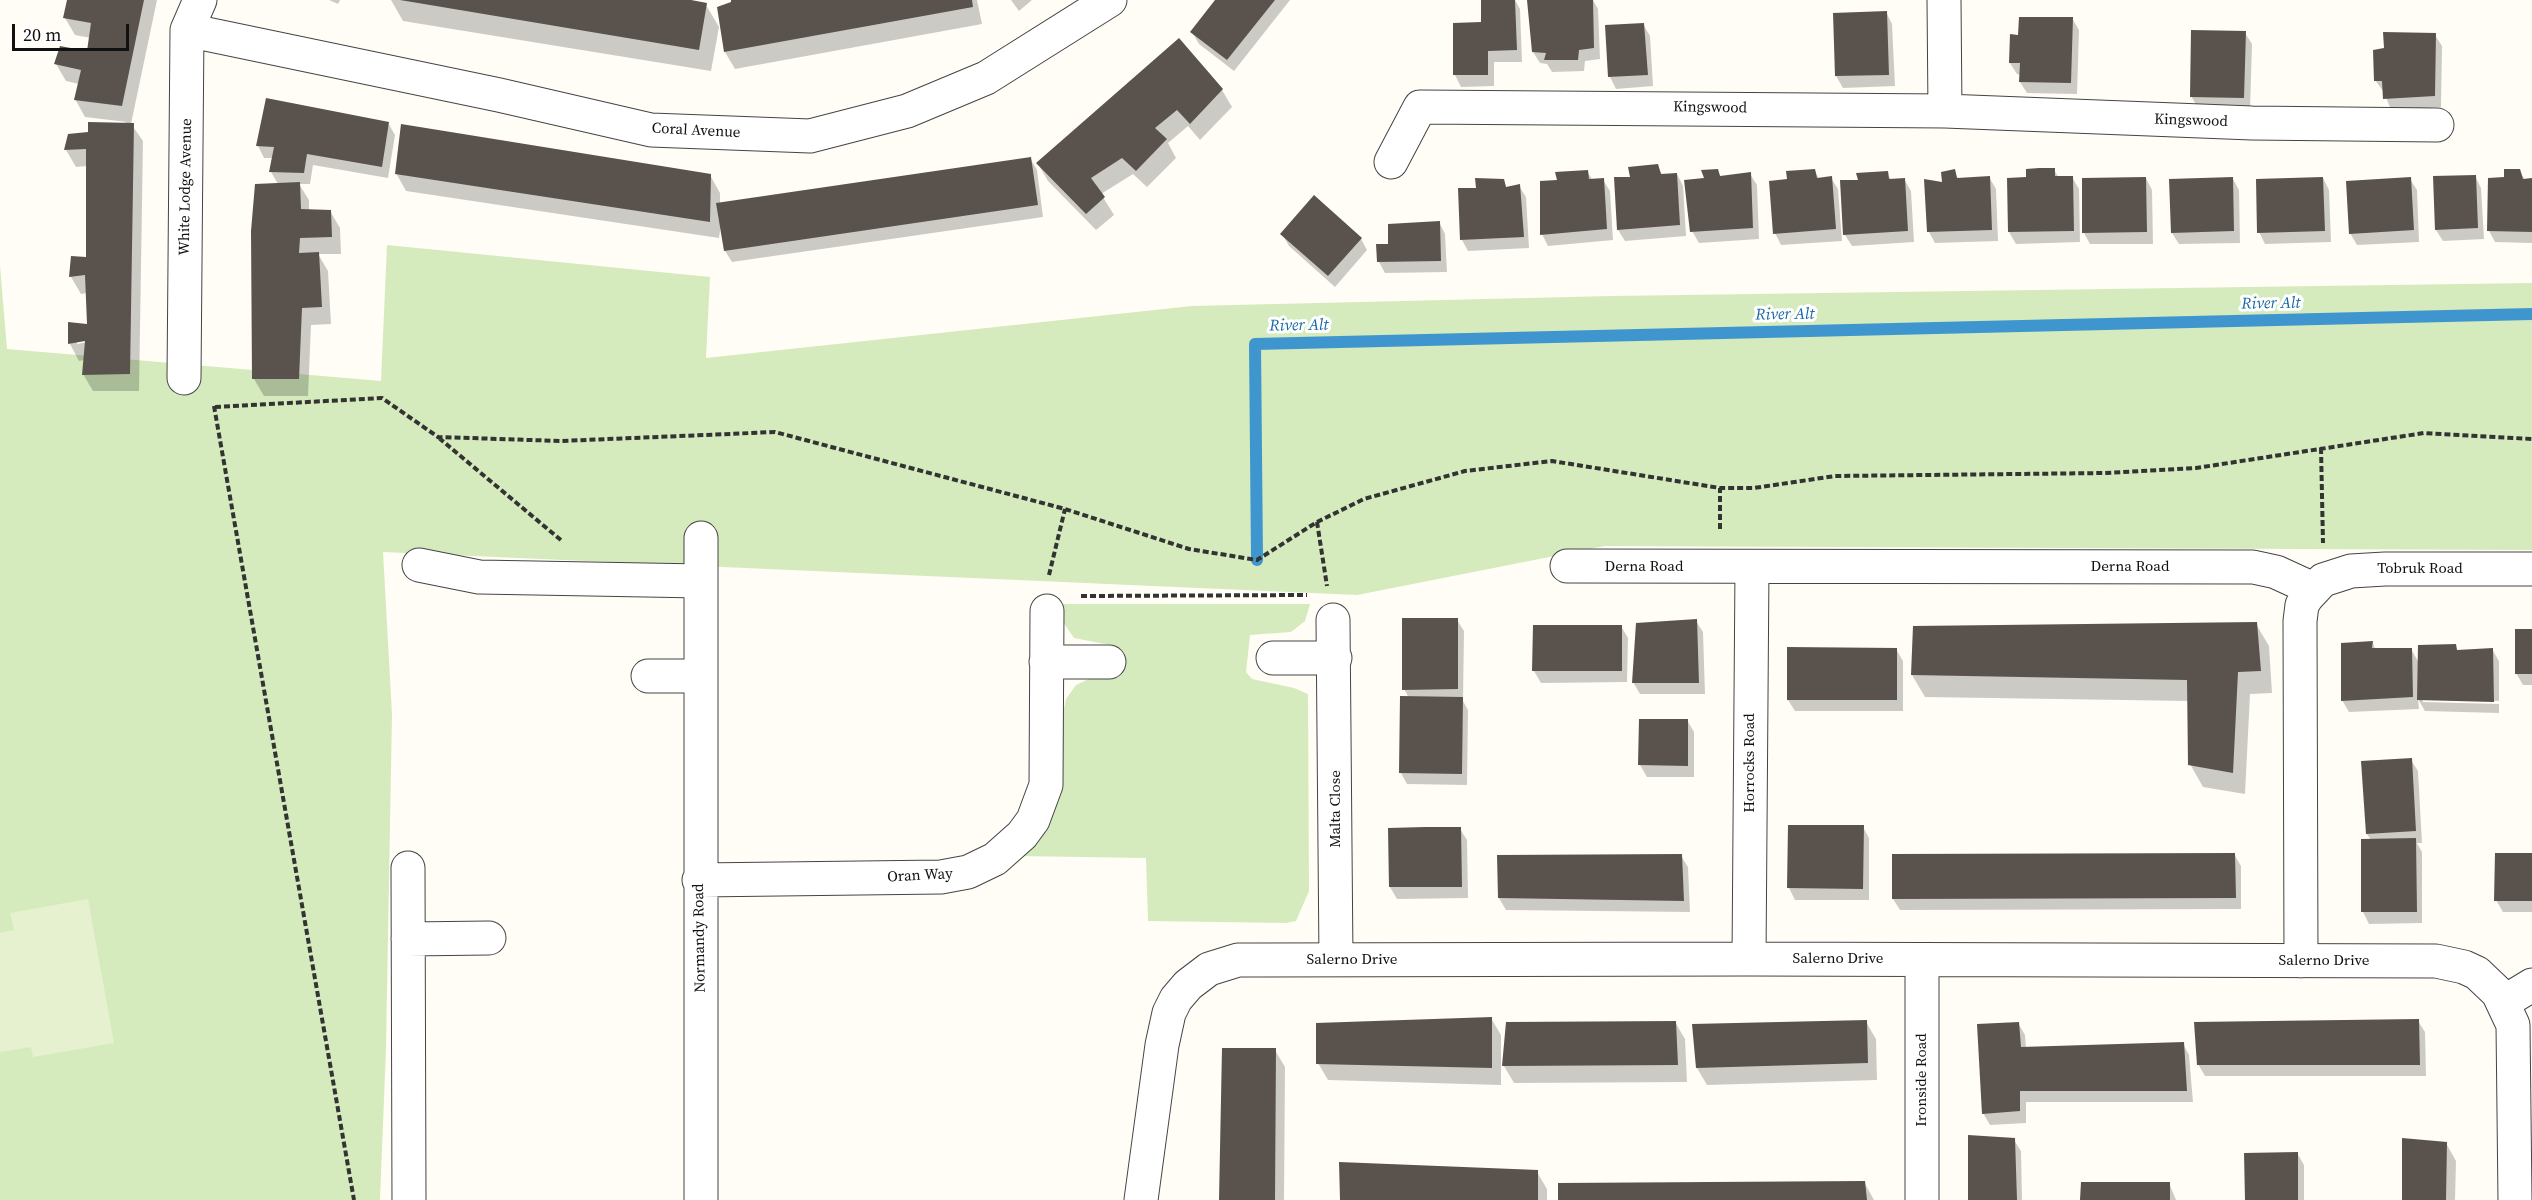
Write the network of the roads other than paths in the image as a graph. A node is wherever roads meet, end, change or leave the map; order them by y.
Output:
1 (200, 0) edge
2 (1110, 0) edge
3 (1944, 0) edge
4 (187, 30) junction
5 (1945, 111) junction
6 (2437, 125) dead end
7 (1391, 162) dead end
8 (184, 378) road end
9 (701, 538) dead end
10 (419, 565) dead end
11 (1567, 566) dead end
12 (1752, 567) junction
13 (2532, 569) edge
14 (701, 581) junction
15 (2318, 585) junction
16 (1045, 603) road end
17 (1331, 608) road end
18 (1273, 658) dead end
19 (1335, 658) junction
20 (1046, 662) junction
21 (1109, 662) dead end
22 (648, 676) dead end
23 (700, 676) junction
24 (408, 868) dead end
25 (699, 880) junction
26 (489, 938) dead end
27 (408, 939) junction
28 (1749, 959) junction
29 (1336, 960) junction
30 (1922, 960) junction
31 (2301, 961) junction
32 (2532, 985) edge
33 (2504, 1002) junction
34 (409, 1200) edge
35 (701, 1200) edge
36 (1141, 1200) edge
37 (1922, 1200) edge
38 (2515, 1200) edge

1 - 4 street, White Lodge Avenue
2 - 4 street, Coral Avenue
3 - 5 street
4 - 8 street, White Lodge Avenue
5 - 6 street, Kingswood
5 - 7 street, Kingswood
9 - 14 street, Normandy Road
10 - 14 street
11 - 12 street, Derna Road
12 - 15 street, Derna Road
12 - 28 street, Horrocks Road
13 - 15 street, Tobruk Road
14 - 23 street, Normandy Road
15 - 31 street
16 - 20 street, Oran Way
17 - 19 street, Malta Close
18 - 19 street
19 - 29 street, Malta Close
20 - 21 street
20 - 25 street, Oran Way
22 - 23 street
23 - 25 street, Normandy Road
24 - 27 street
25 - 35 street, Normandy Road
26 - 27 street
27 - 34 street
28 - 29 street, Salerno Drive
28 - 30 street, Salerno Drive
29 - 36 street, Salerno Drive
30 - 31 street, Salerno Drive
30 - 37 street, Ironside Road
31 - 33 street, Salerno Drive
32 - 33 street
33 - 38 street, Salerno Drive

